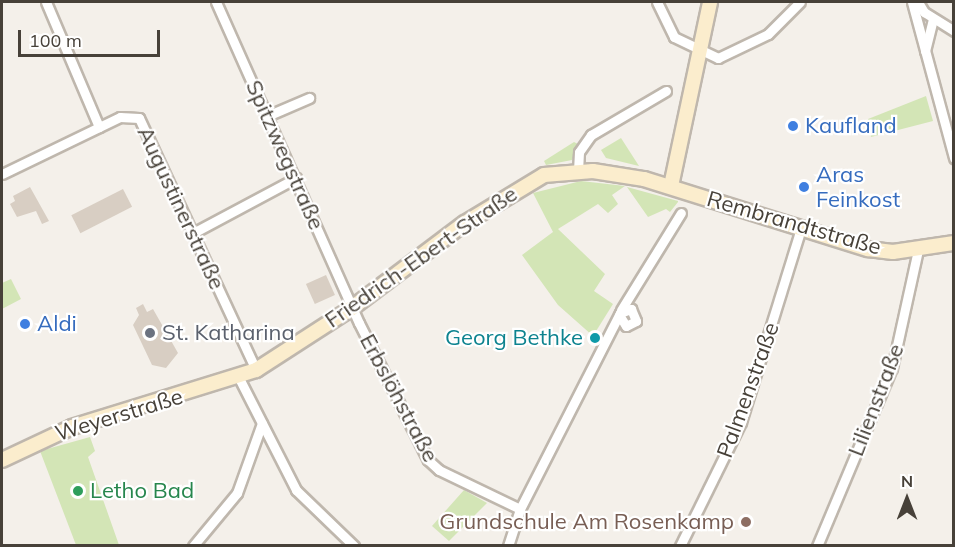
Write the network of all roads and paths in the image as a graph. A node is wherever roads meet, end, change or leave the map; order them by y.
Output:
1 (46, 2) edge
2 (216, 2) edge
3 (657, 2) edge
4 (710, 2) edge
5 (800, 2) edge
6 (915, 2) edge
7 (933, 19) junction
8 (954, 31) edge
9 (699, 51) junction
10 (924, 53) junction
11 (666, 90) dead end
12 (309, 98) dead end
13 (267, 116) junction
14 (99, 127) junction
15 (954, 158) edge
16 (578, 171) junction
17 (2, 174) edge
18 (296, 178) junction
19 (670, 186) junction
20 (681, 213) dead end
21 (801, 228) junction
22 (193, 233) junction
23 (954, 243) edge
24 (918, 250) junction
25 (352, 308) junction
26 (256, 369) junction
27 (239, 378) junction
28 (262, 423) junction
29 (2, 460) edge
30 (520, 509) junction
31 (193, 546) edge
32 (354, 546) edge
33 (508, 546) edge
34 (681, 546) edge
35 (817, 546) edge

1 - 14 street
2 - 13 street, Spitzwegstraße
3 - 9 street
4 - 9 main road
5 - 9 street
6 - 7 street
6 - 10 street
7 - 8 street
7 - 10 street
9 - 19 main road
10 - 15 street
11 - 16 street
12 - 13 street
13 - 18 street, Spitzwegstraße
14 - 17 street
14 - 22 street, Augustinerstraße
16 - 19 main road, Friedrich-Ebert-Straße
16 - 25 main road, Friedrich-Ebert-Straße
18 - 22 street
18 - 25 street, Spitzwegstraße
19 - 21 main road, Rembrandtstraße
20 - 30 street
21 - 24 main road, Rembrandtstraße
21 - 34 street, Palmenstraße
22 - 26 street, Augustinerstraße
23 - 24 main road, Rembrandtstraße
24 - 35 street, Lilienstraße
25 - 26 main road, Friedrich-Ebert-Straße
25 - 30 street, Erbslöhstraße
26 - 27 main road, Friedrich-Ebert-Straße
27 - 28 street
27 - 29 main road, Weyerstraße
28 - 31 street
28 - 32 street
30 - 33 street

